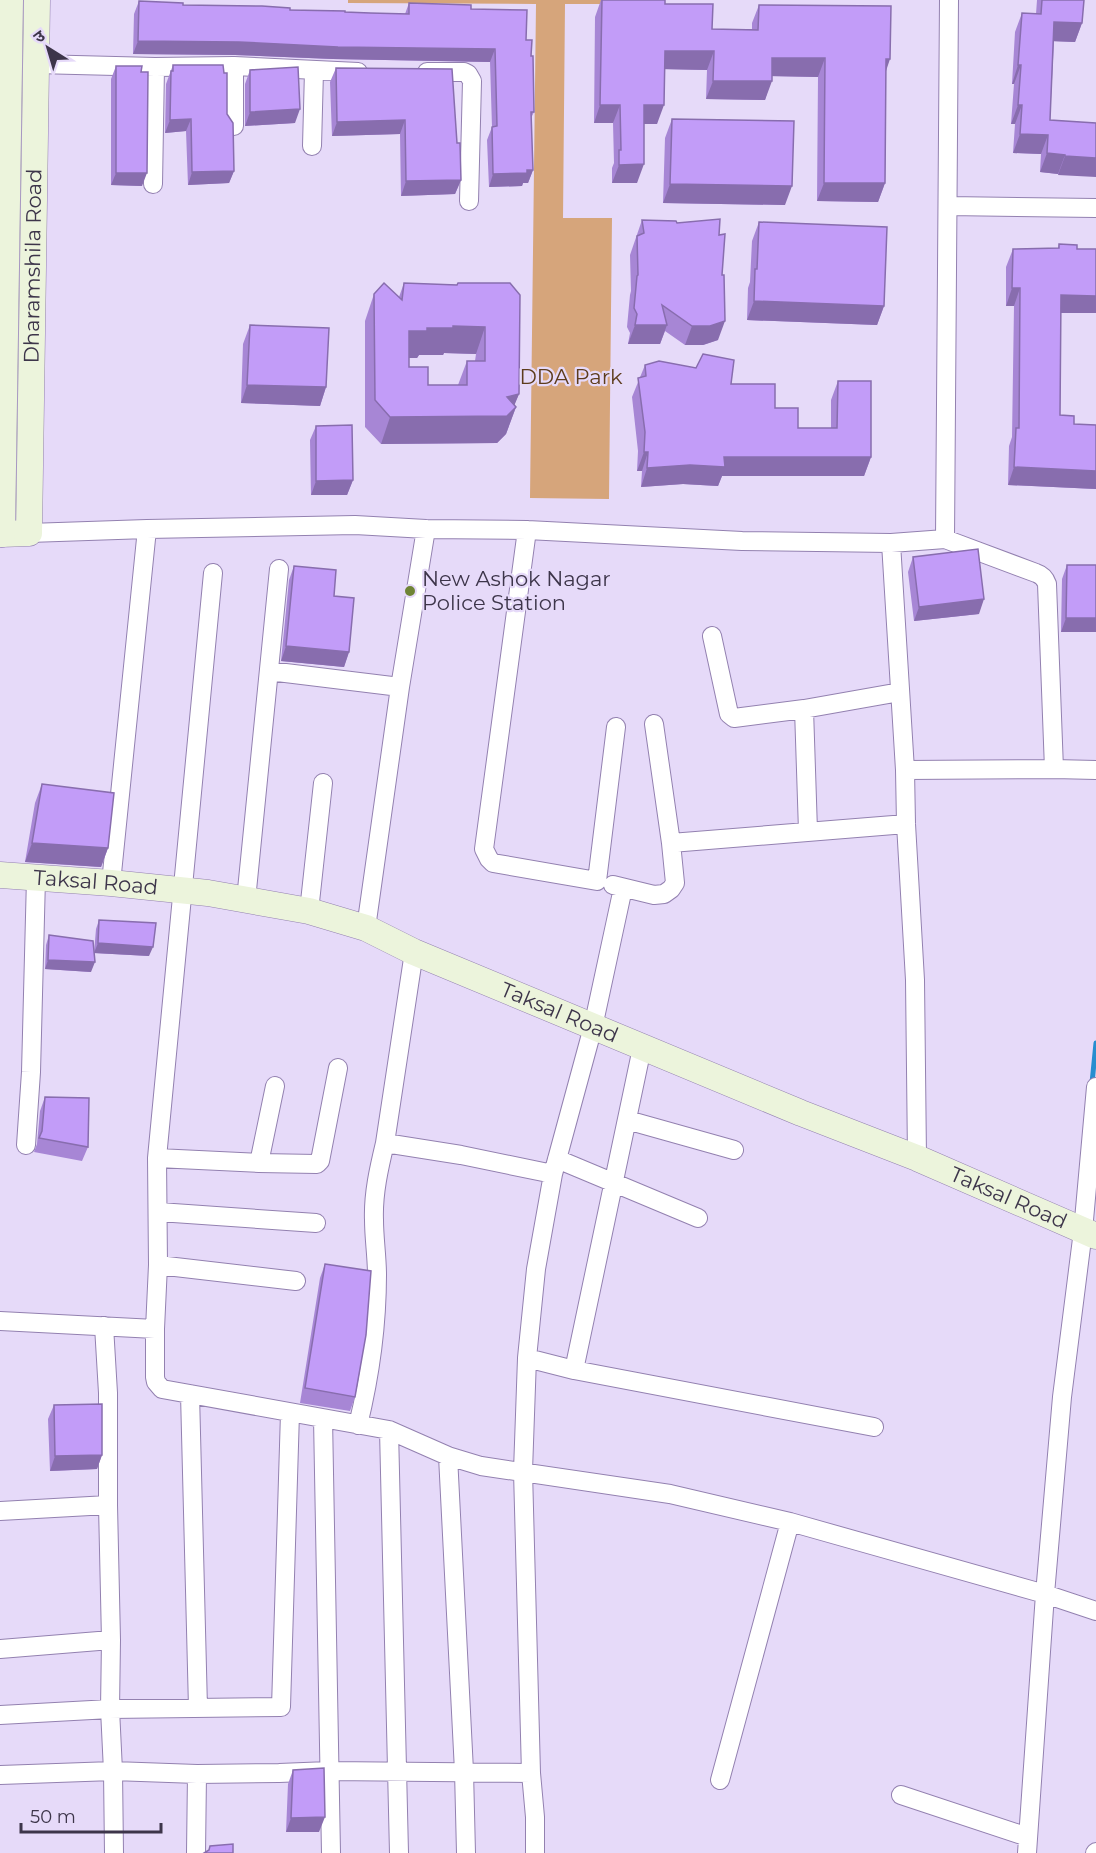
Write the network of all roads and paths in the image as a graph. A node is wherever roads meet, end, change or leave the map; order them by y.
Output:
1 (10, 0) edge
2 (37, 0) edge
3 (949, 0) edge
4 (36, 64) junction
5 (234, 66) junction
6 (155, 67) junction
7 (314, 71) junction
8 (370, 72) edge
9 (405, 73) edge
10 (234, 126) edge
11 (312, 146) dead end
12 (153, 184) dead end
13 (469, 201) dead end
14 (948, 206) junction
15 (1096, 207) edge
16 (147, 529) junction
17 (426, 529) junction
18 (527, 530) junction
19 (29, 533) junction
20 (1, 534) edge
21 (945, 539) junction
22 (891, 543) junction
23 (279, 569) dead end
24 (213, 573) dead end
25 (712, 636) dead end
26 (269, 671) junction
27 (400, 687) junction
28 (900, 692) junction
29 (804, 709) junction
30 (654, 723) dead end
31 (616, 727) dead end
32 (1054, 769) junction
33 (905, 770) junction
34 (1096, 770) edge
35 (323, 783) dead end
36 (906, 824) junction
37 (808, 831) junction
38 (671, 843) junction
39 (0, 875) edge
40 (36, 878) junction
41 (597, 881) junction
42 (111, 883) junction
43 (622, 888) junction
44 (182, 890) junction
45 (246, 900) junction
46 (309, 911) junction
47 (366, 928) junction
48 (414, 952) junction
49 (593, 1027) junction
50 (642, 1048) junction
51 (338, 1068) dead end
52 (275, 1086) dead end
53 (1096, 1087) edge
54 (627, 1120) junction
55 (385, 1143) junction
56 (26, 1145) dead end
57 (734, 1150) dead end
58 (158, 1158) junction
59 (917, 1158) junction
60 (259, 1163) junction
61 (555, 1166) junction
62 (614, 1182) junction
63 (159, 1212) junction
64 (698, 1218) dead end
65 (316, 1223) dead end
66 (1090, 1233) edge
67 (158, 1265) junction
68 (296, 1281) dead end
69 (0, 1321) edge
70 (104, 1326) junction
71 (155, 1329) junction
72 (527, 1358) junction
73 (574, 1370) junction
74 (190, 1394) junction
75 (290, 1413) junction
76 (323, 1418) junction
77 (358, 1425) junction
78 (874, 1427) dead end
79 (389, 1431) junction
80 (448, 1456) junction
81 (523, 1471) junction
82 (108, 1504) junction
83 (0, 1511) edge
84 (790, 1522) junction
85 (1045, 1594) junction
86 (1096, 1611) edge
87 (111, 1640) junction
88 (0, 1649) edge
89 (198, 1708) junction
90 (110, 1709) junction
91 (0, 1714) edge
92 (113, 1771) junction
93 (329, 1771) junction
94 (397, 1771) junction
95 (464, 1771) junction
96 (531, 1773) junction
97 (197, 1774) junction
98 (0, 1775) edge
99 (720, 1780) dead end
100 (901, 1795) dead end
101 (1028, 1845) edge
102 (114, 1853) edge
103 (196, 1853) edge
104 (331, 1853) edge
105 (399, 1853) edge
106 (465, 1853) edge
107 (534, 1853) edge

1 - 20 street, Dharamshila Road
2 - 4 street, Dharamshila Road
3 - 14 street
4 - 6 street
4 - 19 street, Dharamshila Road
5 - 6 street
5 - 7 street
5 - 10 street
6 - 12 street
7 - 8 street
7 - 11 street
9 - 13 street
14 - 15 street
14 - 21 street
16 - 17 street
16 - 19 street
16 - 42 street
17 - 18 street
17 - 27 street
18 - 22 street
18 - 41 street
19 - 20 street
21 - 22 street
21 - 32 street
22 - 28 street
23 - 26 street
24 - 44 street
25 - 29 street
26 - 27 street
26 - 45 street
27 - 47 street
28 - 29 street
28 - 33 street
29 - 37 street
30 - 38 street
31 - 41 street
32 - 33 street
32 - 34 street
33 - 36 street
35 - 46 street
36 - 37 street
36 - 59 street
37 - 38 street
38 - 43 street
39 - 40 street, Taksal Road
40 - 42 street, Taksal Road
40 - 56 street
41 - 43 street
42 - 44 street, Taksal Road
43 - 49 street
44 - 45 street, Taksal Road
44 - 58 street
45 - 46 street, Taksal Road
46 - 47 street, Taksal Road
47 - 48 street, Taksal Road
48 - 49 street, Taksal Road
48 - 55 street
49 - 50 street, Taksal Road
49 - 61 street
50 - 54 street
50 - 59 street, Taksal Road
51 - 60 street
52 - 60 street
53 - 66 street
54 - 57 street
54 - 62 street
55 - 61 street
55 - 77 street
58 - 60 street
58 - 63 street
59 - 66 street, Taksal Road
61 - 62 street
61 - 72 street
62 - 64 street
62 - 73 street
63 - 65 street
63 - 67 street
66 - 85 street
67 - 68 street
67 - 71 street
69 - 70 street
70 - 71 street
70 - 82 street
71 - 74 street
72 - 73 street
72 - 81 street
73 - 78 street
74 - 75 street
74 - 89 street
75 - 76 street
75 - 89 street
76 - 77 street
76 - 93 street
77 - 79 street
79 - 80 street
79 - 94 street
80 - 81 street
80 - 95 street
81 - 84 street
81 - 96 street
82 - 83 street
82 - 87 street
84 - 85 street
84 - 99 street
85 - 86 street
85 - 101 street
87 - 88 street
87 - 90 street
89 - 90 street
90 - 91 street
90 - 92 street
92 - 97 street
92 - 98 street
92 - 102 street
93 - 94 street
93 - 97 street
93 - 104 street
94 - 95 street
94 - 105 street
95 - 96 street
95 - 106 street
96 - 107 street
97 - 103 street
100 - 101 street

